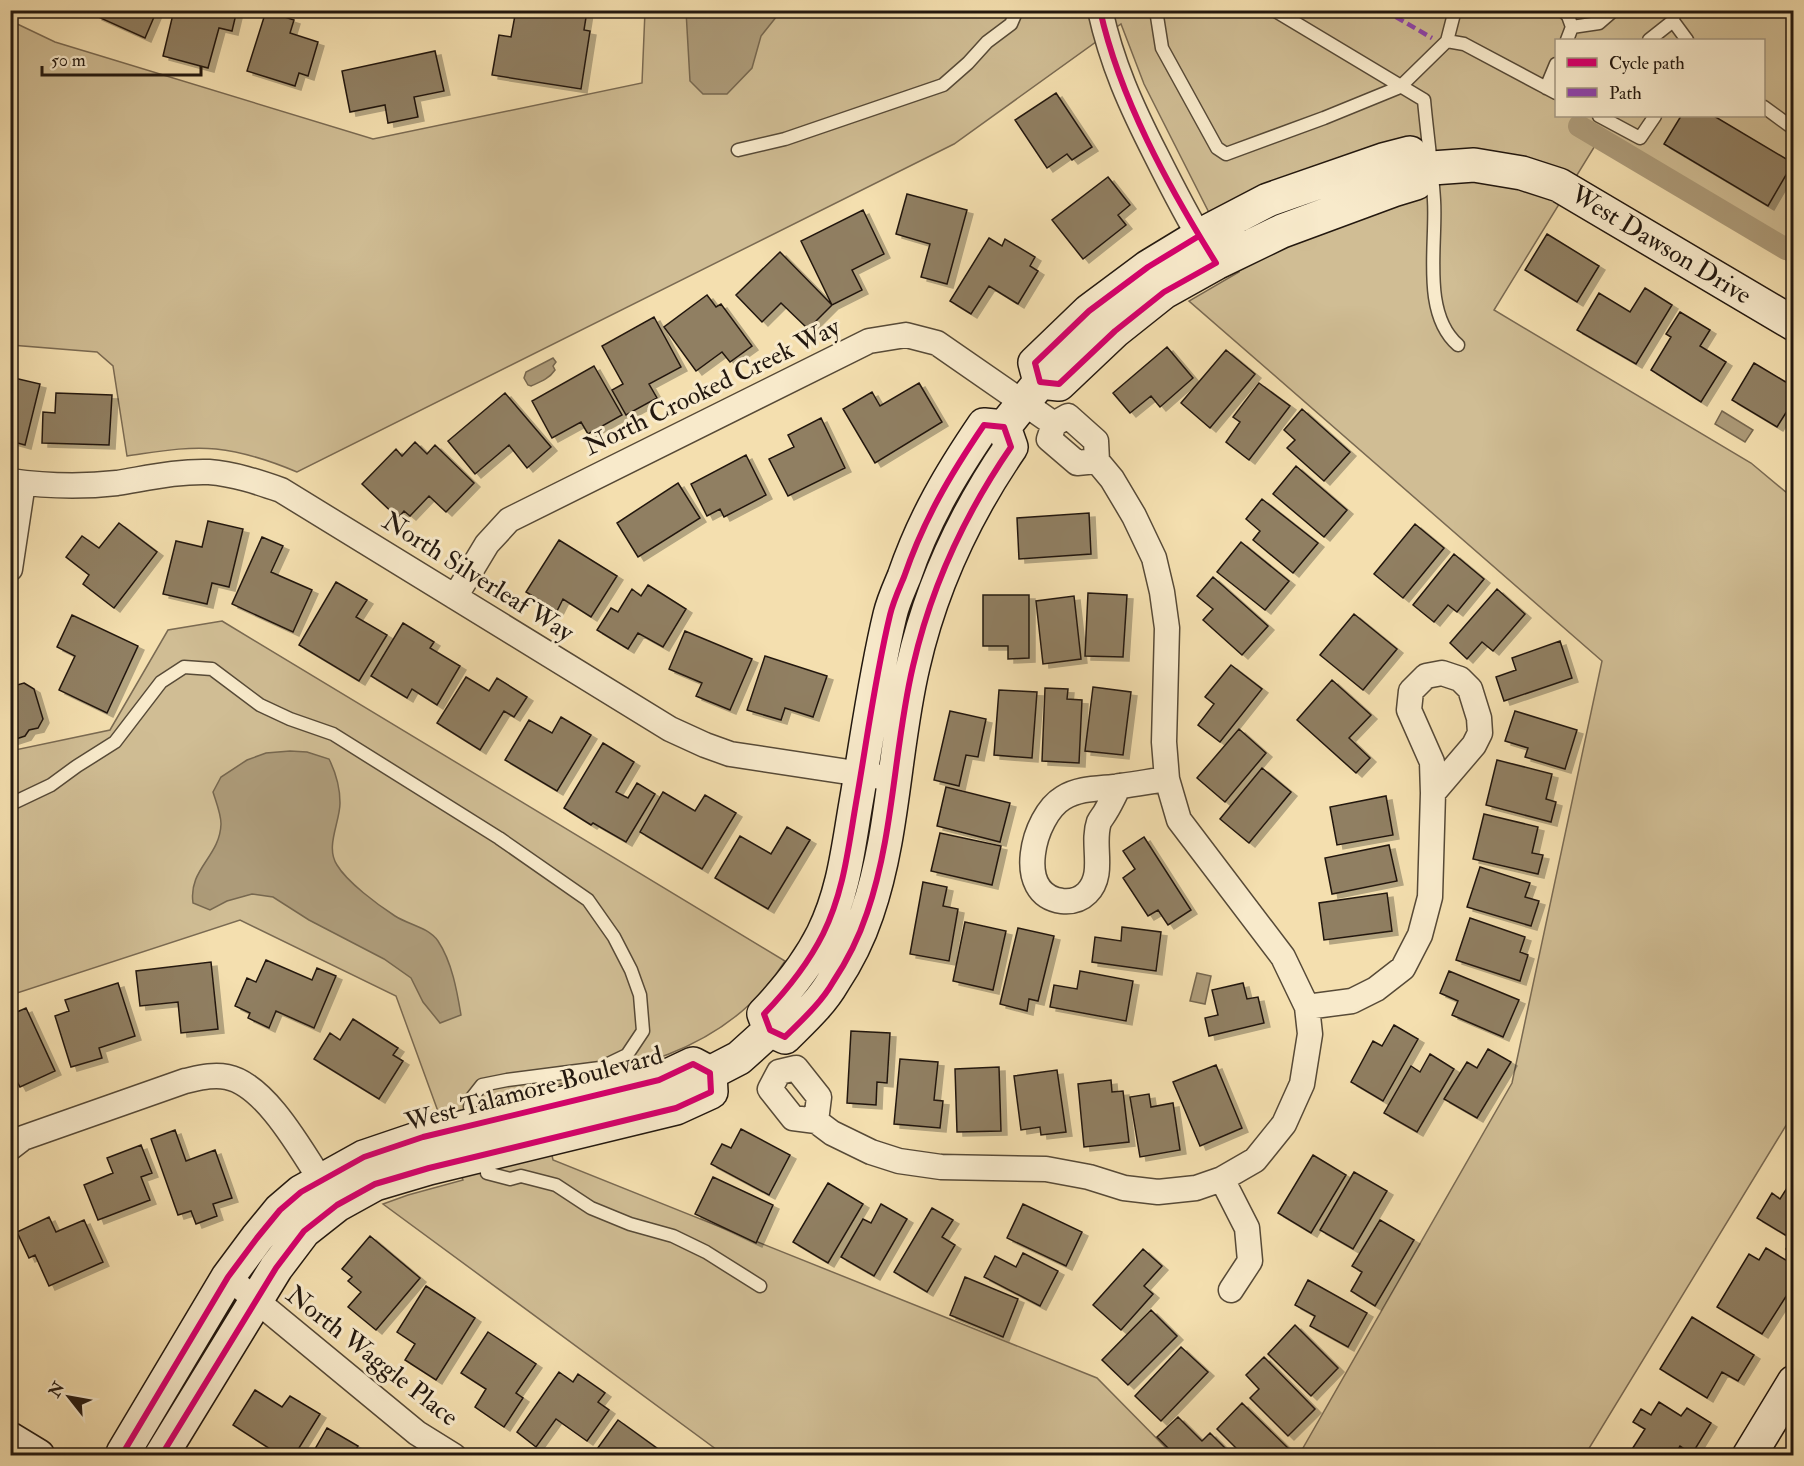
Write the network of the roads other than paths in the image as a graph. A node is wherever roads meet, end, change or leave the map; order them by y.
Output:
1 (1017, 10) edge
2 (1100, 10) edge
3 (1156, 10) edge
4 (1274, 10) edge
5 (1455, 10) edge
6 (1562, 10) edge
7 (1614, 10) edge
8 (1673, 16) edge
9 (1572, 27) junction
10 (1567, 39) edge
11 (1650, 39) edge
12 (1686, 39) edge
13 (1447, 41) junction
14 (1400, 87) junction
15 (1553, 88) edge
16 (1765, 108) edge
17 (1601, 117) edge
18 (1654, 117) edge
19 (1794, 129) edge
20 (738, 150) dead end
21 (1425, 168) junction
22 (1207, 249) junction
23 (1794, 324) edge
24 (1458, 345) dead end
25 (1022, 404) junction
26 (17, 482) edge
27 (10, 569) edge
28 (454, 597) junction
29 (861, 774) junction
30 (894, 779) junction
31 (1167, 779) junction
32 (1119, 786) junction
33 (1433, 793) dead end
34 (11, 804) edge
35 (1307, 1007) junction
36 (763, 1037) junction
37 (471, 1107) dead end
38 (10, 1148) edge
39 (487, 1173) dead end
40 (1222, 1179) junction
41 (328, 1192) junction
42 (228, 1277) junction
43 (760, 1286) dead end
44 (1231, 1290) dead end
45 (256, 1300) junction
46 (1794, 1382) edge
47 (10, 1439) edge
48 (38, 1455) edge
49 (125, 1455) edge
50 (160, 1455) edge
51 (454, 1455) edge
52 (1749, 1455) edge

1 - 20 lane
2 - 22 street
3 - 14 lane
4 - 14 lane
5 - 13 lane
6 - 9 lane
7 - 9 lane
8 - 11 lane
8 - 12 lane
9 - 10 lane
13 - 14 lane
13 - 15 lane
14 - 21 lane
16 - 19 lane
17 - 18 lane
21 - 22 street
21 - 23 street, West Dawson Drive
21 - 24 lane
22 - 25 street
25 - 28 street, North Crooked Creek Way
25 - 29 street
25 - 30 street, West Talamore Boulevard
25 - 31 street, North Crooked Creek Way
26 - 27 street, North Silverleaf Way
26 - 28 street, North Silverleaf Way
28 - 29 street, North Silverleaf Way
29 - 30 street, North Silverleaf Way
29 - 36 street
30 - 36 street, West Talamore Boulevard
31 - 32 street
31 - 35 street
32 - 32 street
33 - 35 street
34 - 37 lane
35 - 40 street
36 - 40 street
36 - 41 street, West Talamore Boulevard
38 - 41 street
39 - 43 lane
40 - 44 street
41 - 42 street, West Talamore Boulevard
41 - 45 street, West Talamore Boulevard
42 - 45 street, North Waggle Place
42 - 49 street, West Talamore Boulevard
45 - 50 street, West Talamore Boulevard
45 - 51 street, North Waggle Place
46 - 52 street
47 - 48 street

